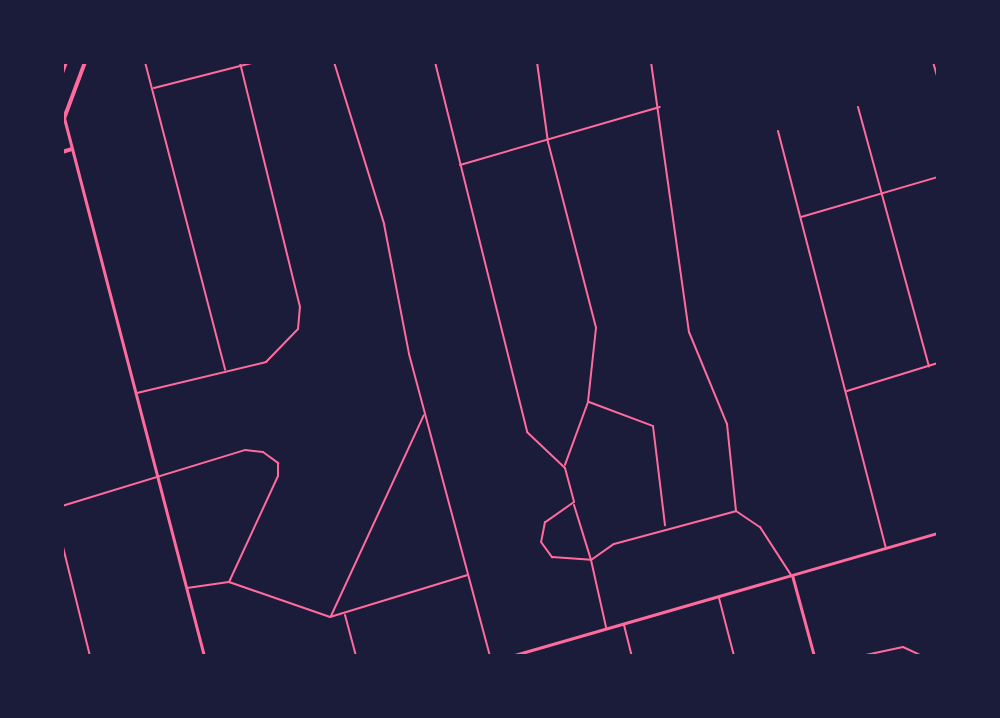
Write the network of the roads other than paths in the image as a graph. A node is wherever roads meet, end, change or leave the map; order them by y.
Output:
1 (66, 62) edge
2 (85, 62) edge
3 (145, 62) edge
4 (256, 62) edge
5 (334, 62) edge
6 (435, 62) edge
7 (537, 62) edge
8 (652, 62) edge
9 (933, 62) edge
10 (240, 64) edge
11 (62, 73) edge
12 (938, 80) edge
13 (152, 89) junction
14 (661, 107) junction
15 (858, 107) dead end
16 (62, 110) edge
17 (63, 121) edge
18 (778, 131) dead end
19 (548, 142) junction
20 (72, 149) junction
21 (62, 152) edge
22 (460, 165) junction
23 (938, 177) edge
24 (883, 193) junction
25 (800, 218) junction
26 (938, 363) edge
27 (929, 366) junction
28 (226, 372) junction
29 (846, 391) junction
30 (137, 393) junction
31 (588, 402) junction
32 (425, 414) junction
33 (565, 468) junction
34 (158, 476) junction
35 (574, 504) junction
36 (62, 506) edge
37 (736, 511) junction
38 (665, 527) junction
39 (938, 533) edge
40 (62, 543) edge
41 (887, 548) junction
42 (591, 560) junction
43 (468, 575) junction
44 (792, 575) junction
45 (229, 582) junction
46 (187, 588) junction
47 (718, 597) junction
48 (344, 614) junction
49 (330, 617) junction
50 (624, 624) junction
51 (607, 629) junction
52 (529, 654) edge
53 (90, 656) edge
54 (204, 656) edge
55 (356, 656) edge
56 (490, 656) edge
57 (511, 656) edge
58 (632, 656) edge
59 (734, 656) edge
60 (814, 656) edge
61 (861, 656) edge
62 (922, 656) edge

1 - 11 highway
2 - 17 highway
3 - 13 street
4 - 10 street
5 - 32 street
6 - 22 street
7 - 19 street
8 - 14 street
9 - 12 street
10 - 13 street
10 - 28 street
13 - 28 street
14 - 19 street
14 - 37 street
15 - 24 street
16 - 17 main road
17 - 20 main road
18 - 25 street
19 - 22 street
19 - 31 street
20 - 21 highway
20 - 30 main road
22 - 33 street
23 - 24 street
24 - 25 street
24 - 27 street
25 - 29 street
26 - 27 street
27 - 29 street
28 - 30 street
29 - 41 street
30 - 34 main road
31 - 33 street
31 - 38 street
32 - 43 street
32 - 49 street
33 - 35 street
34 - 36 street
34 - 45 street
34 - 46 main road
35 - 42 street
35 - 42 street
37 - 38 street
37 - 44 street
38 - 42 street
39 - 41 main road
40 - 53 street
41 - 44 main road
42 - 51 street
43 - 48 street
43 - 56 street
44 - 47 main road
44 - 60 main road
45 - 46 street
45 - 49 street
46 - 54 main road
47 - 50 main road
47 - 59 street
48 - 49 street
48 - 55 street
50 - 51 main road
50 - 58 street
51 - 52 main road
52 - 57 main road
61 - 62 street

